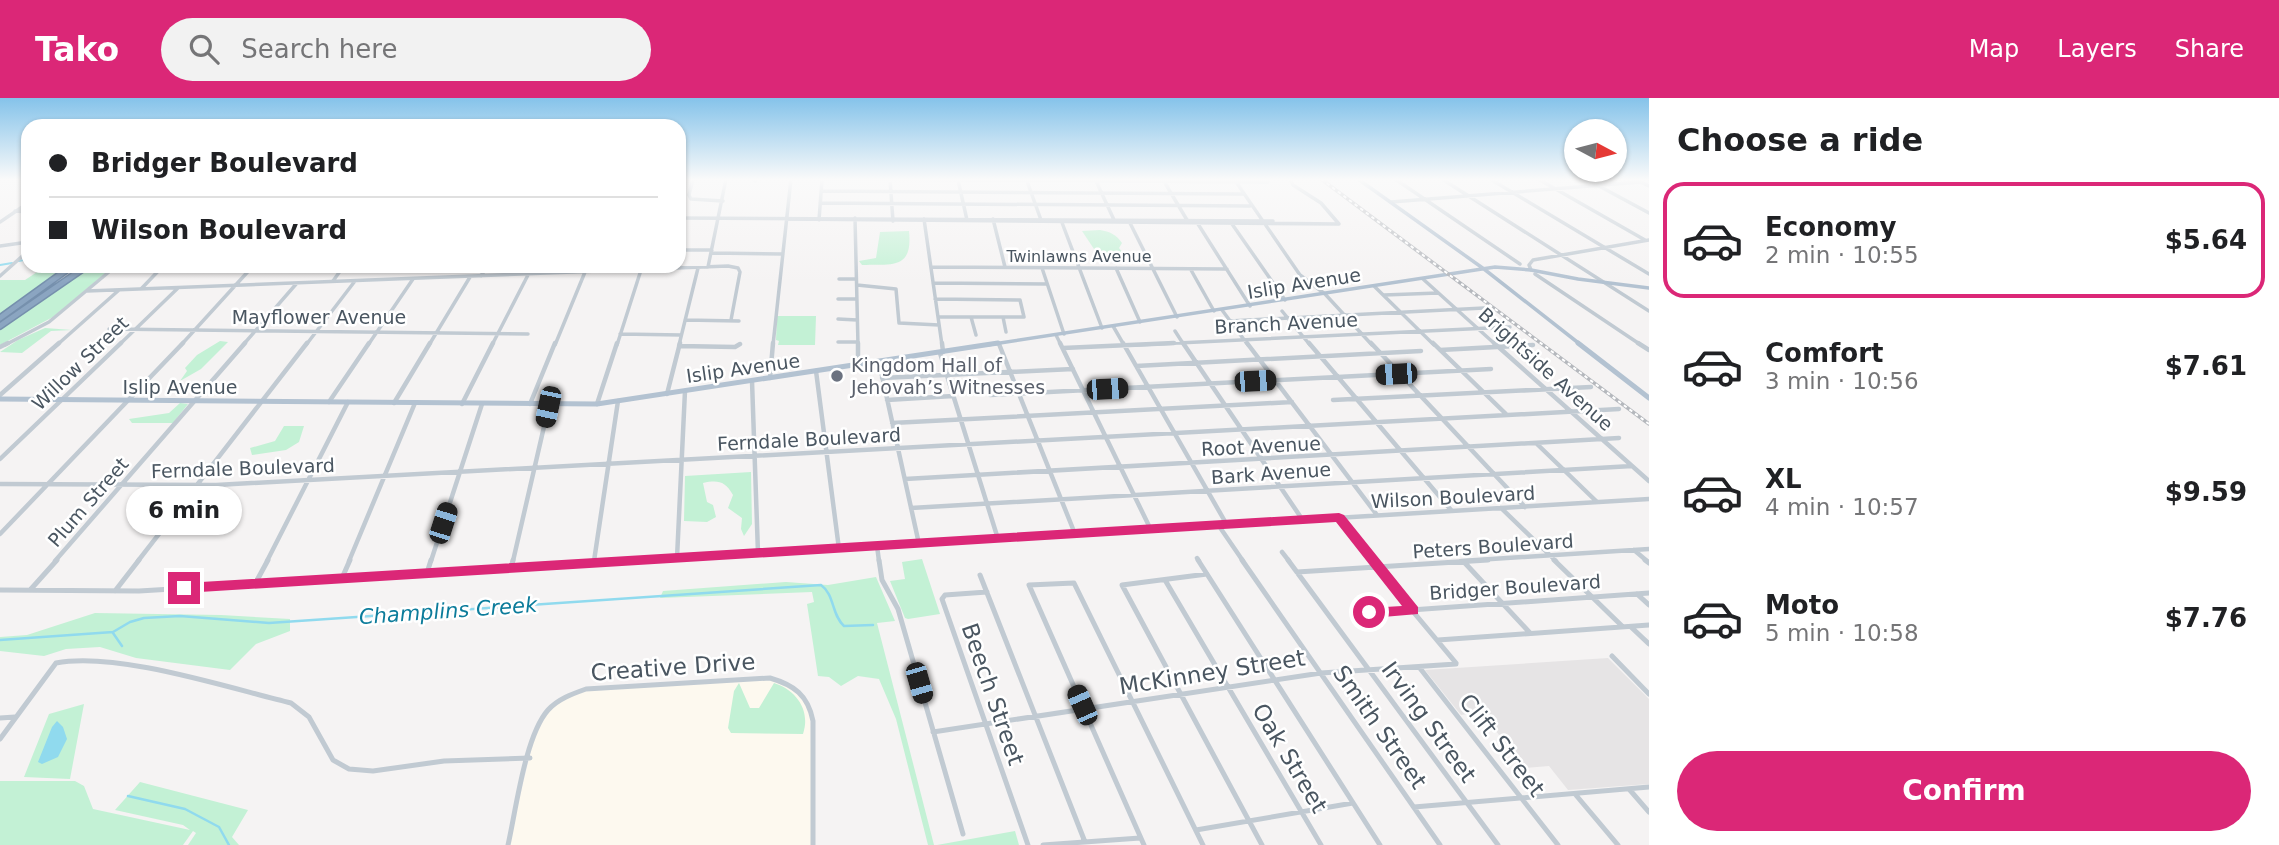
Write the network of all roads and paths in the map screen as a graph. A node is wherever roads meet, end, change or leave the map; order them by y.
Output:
1 (720, 214) edge
2 (788, 214) edge
3 (820, 214) edge
4 (892, 214) edge
5 (965, 214) edge
6 (1039, 214) edge
7 (1111, 214) edge
8 (1183, 214) edge
9 (1256, 214) edge
10 (1330, 214) edge
11 (1407, 214) edge
12 (1446, 214) edge
13 (1497, 214) edge
14 (1549, 214) edge
15 (1600, 214) edge
16 (686, 218) edge
17 (719, 218) junction
18 (787, 219) junction
19 (820, 219) junction
20 (855, 219) junction
21 (893, 219) junction
22 (924, 220) junction
23 (967, 220) junction
24 (993, 220) junction
25 (1041, 220) junction
26 (1062, 221) junction
27 (1115, 221) junction
28 (1129, 221) junction
29 (1188, 222) junction
30 (1231, 222) junction
31 (1262, 222) junction
32 (1197, 223) junction
33 (1648, 241) edge
34 (21, 243) dead end
35 (0, 246) edge
36 (1605, 248) junction
37 (686, 250) edge
38 (712, 251) junction
39 (783, 254) junction
40 (1562, 255) junction
41 (21, 257) edge
42 (1520, 264) dead end
43 (708, 267) junction
44 (930, 267) junction
45 (1005, 267) junction
46 (686, 268) edge
47 (698, 268) junction
48 (1042, 268) junction
49 (1080, 268) junction
50 (1116, 268) junction
51 (1153, 269) junction
52 (1191, 269) junction
53 (1484, 269) junction
54 (1227, 270) junction
55 (1533, 272) junction
56 (63, 273) edge
57 (77, 273) edge
58 (108, 273) edge
59 (156, 273) edge
60 (247, 273) edge
61 (339, 273) edge
62 (408, 273) edge
63 (482, 273) edge
64 (557, 273) edge
65 (585, 273) edge
66 (640, 273) edge
67 (528, 274) junction
68 (1649, 274) edge
69 (0, 276) edge
70 (471, 276) junction
71 (481, 276) junction
72 (414, 278) junction
73 (404, 279) junction
74 (839, 279) dead end
75 (1423, 279) junction
76 (356, 280) junction
77 (333, 281) junction
78 (856, 282) junction
79 (933, 282) junction
80 (1605, 282) junction
81 (297, 283) junction
82 (1047, 284) junction
83 (238, 285) junction
84 (1374, 286) junction
85 (179, 287) junction
86 (142, 288) junction
87 (1649, 288) edge
88 (120, 289) junction
89 (87, 291) junction
90 (1439, 293) junction
91 (1325, 294) junction
92 (1384, 295) junction
93 (838, 299) dead end
94 (857, 299) junction
95 (936, 299) junction
96 (1285, 300) junction
97 (1250, 306) junction
98 (1484, 308) dead end
99 (1222, 310) junction
100 (1458, 310) junction
101 (1214, 311) junction
102 (1282, 311) dead end
103 (1649, 311) edge
104 (1401, 313) junction
105 (1345, 315) junction
106 (0, 317) edge
107 (938, 317) junction
108 (971, 317) junction
109 (1003, 317) junction
110 (1177, 317) junction
111 (1287, 318) junction
112 (838, 319) dead end
113 (685, 320) junction
114 (731, 320) junction
115 (739, 320) dead end
116 (857, 320) junction
117 (1230, 321) junction
118 (1140, 322) junction
119 (939, 325) junction
120 (1113, 326) junction
121 (1510, 327) dead end
122 (0, 328) edge
123 (1102, 328) junction
124 (1478, 328) junction
125 (109, 329) dead end
126 (135, 330) junction
127 (195, 330) junction
128 (255, 331) junction
129 (316, 331) junction
130 (1175, 331) dead end
131 (1420, 331) junction
132 (377, 332) junction
133 (438, 332) junction
134 (1006, 332) dead end
135 (499, 333) junction
136 (528, 334) dead end
137 (620, 334) junction
138 (1064, 334) junction
139 (1362, 334) junction
140 (681, 335) junction
141 (976, 335) dead end
142 (1056, 335) junction
143 (1303, 337) junction
144 (1244, 340) junction
145 (838, 342) dead end
146 (858, 342) junction
147 (1185, 342) junction
148 (740, 344) dead end
149 (999, 344) junction
150 (1124, 345) junction
151 (1533, 345) dead end
152 (678, 346) junction
153 (0, 347) edge
154 (1499, 347) junction
155 (1063, 348) junction
156 (1440, 350) junction
157 (1421, 351) dead end
158 (1649, 351) edge
159 (941, 352) junction
160 (1381, 353) junction
161 (1320, 356) junction
162 (1259, 359) junction
163 (879, 362) junction
164 (1198, 362) junction
165 (858, 365) junction
166 (1136, 366) junction
167 (1073, 369) junction
168 (1491, 369) dead end
169 (1461, 370) junction
170 (816, 371) junction
171 (1010, 372) junction
172 (1400, 374) junction
173 (947, 375) junction
174 (1338, 377) junction
175 (770, 378) junction
176 (882, 378) junction
177 (1276, 380) junction
178 (752, 381) junction
179 (1212, 383) junction
180 (1148, 387) junction
181 (1591, 387) dead end
182 (1546, 389) junction
183 (1083, 390) junction
184 (685, 391) junction
185 (1483, 392) junction
186 (1019, 393) junction
187 (667, 394) junction
188 (990, 395) dead end
189 (1420, 395) junction
190 (953, 396) junction
191 (0, 397) edge
192 (1649, 398) edge
193 (1356, 399) junction
194 (62, 400) junction
195 (128, 400) junction
196 (887, 400) junction
197 (1333, 400) dead end
198 (194, 401) junction
199 (262, 401) junction
200 (618, 401) junction
201 (328, 402) junction
202 (348, 402) junction
203 (1292, 402) junction
204 (394, 403) junction
205 (415, 403) junction
206 (462, 404) junction
207 (482, 404) junction
208 (597, 404) junction
209 (529, 405) junction
210 (549, 405) junction
211 (1227, 406) junction
212 (1161, 409) junction
213 (1619, 409) dead end
214 (1572, 412) junction
215 (1095, 413) junction
216 (1507, 415) junction
217 (1028, 416) junction
218 (1443, 419) junction
219 (961, 420) junction
220 (1377, 422) junction
221 (892, 423) junction
222 (1310, 426) junction
223 (1243, 430) junction
224 (1175, 434) junction
225 (1107, 438) junction
226 (1619, 438) dead end
227 (1603, 440) junction
228 (1038, 441) junction
229 (1536, 443) junction
230 (968, 445) junction
231 (1470, 448) junction
232 (898, 449) junction
233 (1401, 452) junction
234 (826, 453) junction
235 (755, 456) junction
236 (1332, 456) junction
237 (0, 459) edge
238 (1262, 459) junction
239 (682, 460) junction
240 (609, 464) junction
241 (1192, 464) junction
242 (1632, 466) junction
243 (535, 468) junction
244 (1121, 468) junction
245 (1563, 470) junction
246 (1050, 471) junction
247 (460, 472) junction
248 (1494, 474) junction
249 (385, 476) junction
250 (978, 476) junction
251 (1423, 478) junction
252 (905, 479) junction
253 (309, 480) junction
254 (1649, 481) edge
255 (1352, 482) junction
256 (0, 484) edge
257 (47, 484) junction
258 (122, 485) junction
259 (197, 485) junction
260 (1281, 487) junction
261 (1208, 491) junction
262 (1135, 495) junction
263 (1649, 499) edge
264 (1061, 500) junction
265 (1596, 502) junction
266 (986, 504) junction
267 (1525, 507) junction
268 (911, 508) junction
269 (1501, 508) junction
270 (1451, 511) junction
271 (1377, 515) junction
272 (1339, 518) junction
273 (1303, 520) junction
274 (1219, 525) junction
275 (1227, 525) junction
276 (1151, 530) junction
277 (0, 534) edge
278 (1075, 534) junction
279 (998, 539) junction
280 (919, 544) junction
281 (877, 546) junction
282 (839, 549) junction
283 (1649, 549) edge
284 (1634, 550) junction
285 (1282, 552) dead end
286 (758, 554) junction
287 (1550, 555) junction
288 (677, 558) junction
289 (1197, 558) dead end
290 (1464, 561) junction
291 (594, 563) junction
292 (1649, 564) edge
293 (511, 568) junction
294 (1377, 568) junction
295 (1297, 572) junction
296 (427, 573) junction
297 (1207, 574) junction
298 (980, 576) dead end
299 (342, 578) junction
300 (1165, 580) junction
301 (256, 584) junction
302 (0, 590) edge
303 (30, 590) junction
304 (115, 591) junction
305 (987, 592) junction
306 (1649, 593) edge
307 (1637, 594) junction
308 (1592, 597) junction
309 (1503, 603) junction
310 (1649, 605) edge
311 (1413, 610) junction
312 (1383, 612) dead end
313 (1649, 625) edge
314 (1623, 626) junction
315 (1630, 626) junction
316 (1531, 634) junction
317 (1438, 640) junction
318 (1649, 644) edge
319 (1612, 656) dead end
320 (1418, 667) junction
321 (1369, 670) junction
322 (1321, 673) junction
323 (1275, 680) junction
324 (1228, 687) junction
325 (1649, 694) edge
326 (1181, 695) junction
327 (1133, 702) junction
328 (1084, 709) junction
329 (16, 717) junction
330 (1035, 717) junction
331 (0, 718) edge
332 (985, 724) junction
333 (933, 732) junction
334 (0, 739) edge
335 (530, 758) junction
336 (1649, 787) edge
337 (1628, 789) junction
338 (1575, 793) junction
339 (1521, 798) junction
340 (1353, 803) junction
341 (1467, 803) junction
342 (1414, 807) junction
343 (1302, 812) junction
344 (1649, 812) edge
345 (1250, 822) junction
346 (1196, 830) junction
347 (963, 834) dead end
348 (1142, 841) edge
349 (1085, 842) junction
350 (508, 845) edge
351 (813, 845) edge
352 (1028, 845) edge
353 (1043, 845) edge
354 (1203, 845) edge
355 (1262, 845) edge
356 (1321, 845) edge
357 (1380, 845) edge
358 (1440, 845) edge
359 (1498, 845) edge
360 (1558, 845) edge
361 (1618, 845) edge

1 - 17 street
2 - 18 street
3 - 19 street
4 - 21 street
5 - 23 street
6 - 25 street
7 - 27 street
8 - 29 street
9 - 31 street
10 - 31 street
11 - 53 main road
12 - 42 street
13 - 40 street
14 - 36 street
15 - 33 street
16 - 17 street
17 - 18 street
17 - 38 street
18 - 19 street
18 - 39 street
19 - 20 street
20 - 21 street
20 - 78 street
21 - 22 street
22 - 23 street
22 - 44 street
23 - 24 street
24 - 25 street
24 - 45 street
25 - 26 street
26 - 27 street
26 - 49 street
27 - 28 street
28 - 29 street
28 - 51 street
29 - 30 street
29 - 32 street
30 - 31 street
30 - 32 street
30 - 96 street
31 - 91 street
32 - 54 street
33 - 36 street
34 - 35 street
36 - 40 street
36 - 68 street
37 - 38 street
38 - 39 street
38 - 43 street
39 - 175 street
40 - 55 street
40 - 80 street
41 - 69 street
43 - 47 street
43 - 114 street
44 - 45 street, Twinlawns Avenue
44 - 79 street
45 - 48 street, Twinlawns Avenue
46 - 47 street
47 - 113 street
48 - 49 street, Twinlawns Avenue
48 - 82 street
49 - 50 street, Twinlawns Avenue
49 - 123 street
50 - 51 street, Twinlawns Avenue
50 - 118 street
51 - 52 street, Twinlawns Avenue
51 - 110 street
52 - 54 street, Twinlawns Avenue
52 - 101 street
53 - 55 main road
53 - 55 main road
53 - 75 main road, Islip Avenue
53 - 192 main road
54 - 97 street
55 - 80 main road
55 - 158 street
56 - 106 highway
57 - 122 highway
58 - 89 street
59 - 86 street
60 - 83 street
61 - 77 street
62 - 73 street
63 - 71 street
64 - 67 street
65 - 209 street
66 - 137 street
67 - 71 street
67 - 135 street
70 - 71 street
70 - 72 street
70 - 133 street
72 - 73 street
72 - 132 street
73 - 76 street
74 - 78 street
75 - 84 main road, Islip Avenue
75 - 90 street, Brightside Avenue
76 - 77 street
76 - 129 street
77 - 81 street
78 - 94 street
78 - 119 street
79 - 82 street
79 - 95 street
80 - 87 main road
80 - 103 street
81 - 83 street
81 - 128 street, Plum Street
82 - 138 street
83 - 85 street
83 - 127 street
84 - 91 main road, Islip Avenue
84 - 92 street
85 - 86 street
85 - 126 street, Willow Street
86 - 88 street
88 - 89 street
88 - 191 street
89 - 153 street
90 - 92 street
90 - 100 street, Brightside Avenue
91 - 96 main road, Islip Avenue
91 - 105 street
92 - 104 street
93 - 94 street
94 - 116 street
95 - 107 street
95 - 109 street
96 - 97 main road, Islip Avenue
97 - 99 main road, Islip Avenue
98 - 100 street
99 - 101 main road, Islip Avenue
99 - 117 street
100 - 104 street
100 - 124 street, Brightside Avenue
101 - 110 main road, Islip Avenue
102 - 111 street
104 - 105 street
104 - 131 street
105 - 111 street
105 - 139 street
107 - 108 street
107 - 119 street
108 - 109 street
108 - 141 street
109 - 134 street
110 - 118 main road, Islip Avenue
111 - 117 street
111 - 143 street
112 - 116 street
113 - 114 street
113 - 140 street
114 - 115 street
116 - 146 street
117 - 144 street
118 - 120 main road, Islip Avenue
119 - 159 street
120 - 123 main road, Islip Avenue
120 - 150 street
121 - 124 street, Branch Avenue
123 - 138 main road, Islip Avenue
124 - 131 street, Branch Avenue
124 - 154 street, Brightside Avenue
125 - 126 street, Mayflower Avenue
126 - 127 street, Mayflower Avenue
126 - 194 street, Willow Street
127 - 128 street, Mayflower Avenue
127 - 195 street
128 - 129 street, Mayflower Avenue
128 - 198 street, Plum Street
129 - 132 street, Mayflower Avenue
129 - 199 street
130 - 147 street
131 - 139 street, Branch Avenue
131 - 156 street
132 - 133 street, Mayflower Avenue
132 - 201 street
133 - 135 street, Mayflower Avenue
133 - 204 street
135 - 136 street, Mayflower Avenue
135 - 206 street
137 - 140 street
137 - 208 street
138 - 142 main road, Islip Avenue
139 - 143 street, Branch Avenue
139 - 160 street
140 - 152 street
142 - 149 main road, Islip Avenue
142 - 155 street
143 - 144 street, Branch Avenue
143 - 161 street
144 - 147 street, Branch Avenue
144 - 162 street
145 - 146 street
146 - 165 street
147 - 150 street, Branch Avenue
147 - 164 street
148 - 152 street
149 - 159 main road, Islip Avenue
149 - 171 street
150 - 155 street, Branch Avenue
150 - 166 street
151 - 154 street
152 - 187 street
154 - 156 street
154 - 182 street, Brightside Avenue
155 - 167 street
156 - 169 street
157 - 160 street
159 - 163 main road, Islip Avenue
159 - 173 street
160 - 161 street
160 - 172 street
161 - 162 street
161 - 174 street
162 - 164 street
162 - 177 street
163 - 165 main road, Islip Avenue
163 - 176 street
164 - 166 street
164 - 179 street
165 - 170 main road, Islip Avenue
166 - 180 street
167 - 171 street
167 - 183 street
168 - 169 street
169 - 172 street
169 - 185 street
170 - 175 main road, Islip Avenue
170 - 234 street
171 - 173 street
171 - 186 street
172 - 174 street
172 - 189 street
173 - 176 street
173 - 190 street
174 - 177 street
174 - 193 street
175 - 178 main road, Islip Avenue
176 - 196 street
177 - 179 street
177 - 203 street
178 - 184 main road, Islip Avenue
178 - 235 street
179 - 180 street
179 - 211 street
180 - 183 street
180 - 212 street
181 - 182 street
182 - 185 street
182 - 214 street, Brightside Avenue
183 - 186 street
183 - 215 street
184 - 187 main road, Islip Avenue
184 - 239 street
185 - 189 street
185 - 216 street
186 - 188 street
186 - 217 street
187 - 200 main road, Islip Avenue
189 - 193 street
189 - 218 street
190 - 196 street
190 - 219 street
191 - 194 main road, Islip Avenue
193 - 197 street
193 - 220 street
194 - 195 main road, Islip Avenue
194 - 237 street, Willow Street
195 - 198 main road, Islip Avenue
195 - 257 street
196 - 221 street
198 - 199 main road, Islip Avenue
198 - 258 street, Plum Street
199 - 201 main road, Islip Avenue
199 - 259 street
200 - 208 main road, Islip Avenue
200 - 240 street
201 - 202 main road, Islip Avenue
202 - 204 main road, Islip Avenue
202 - 253 street
203 - 211 street
203 - 222 street
204 - 205 main road, Islip Avenue
205 - 206 main road, Islip Avenue
205 - 249 street
206 - 207 main road, Islip Avenue
207 - 209 main road, Islip Avenue
207 - 247 street
208 - 210 main road, Islip Avenue
209 - 210 main road, Islip Avenue
210 - 243 street
211 - 212 street
211 - 223 street
212 - 215 street
212 - 224 street
213 - 214 street, Ferndale Boulevard
214 - 216 street, Ferndale Boulevard
214 - 227 street, Brightside Avenue
215 - 217 street
215 - 225 street
216 - 218 street, Ferndale Boulevard
217 - 219 street
217 - 228 street
218 - 220 street, Ferndale Boulevard
218 - 231 street
219 - 221 street
219 - 230 street
220 - 222 street, Ferndale Boulevard
220 - 233 street
221 - 232 street
222 - 223 street, Ferndale Boulevard
222 - 236 street
223 - 224 street, Ferndale Boulevard
223 - 238 street
224 - 225 street, Ferndale Boulevard
224 - 241 street
225 - 228 street, Ferndale Boulevard
225 - 244 street
226 - 227 street, Root Avenue
227 - 229 street, Root Avenue
227 - 242 street, Brightside Avenue
228 - 230 street, Ferndale Boulevard
228 - 246 street
229 - 231 street, Root Avenue
229 - 245 street
230 - 232 street, Ferndale Boulevard
230 - 250 street
231 - 233 street, Root Avenue
231 - 248 street
232 - 234 street, Ferndale Boulevard
232 - 252 street
233 - 236 street, Root Avenue
233 - 251 street
234 - 235 street, Ferndale Boulevard
234 - 282 street
235 - 239 street, Ferndale Boulevard
235 - 286 street
236 - 238 street, Root Avenue
236 - 255 street
238 - 241 street, Root Avenue
238 - 260 street
239 - 240 street, Ferndale Boulevard
239 - 288 street
240 - 243 street, Ferndale Boulevard
240 - 291 street
241 - 244 street, Root Avenue
241 - 261 street
242 - 245 street, Bark Avenue
242 - 254 street, Brightside Avenue
243 - 247 street, Ferndale Boulevard
243 - 293 street
244 - 246 street, Root Avenue
244 - 262 street
245 - 248 street, Bark Avenue
245 - 265 street
246 - 250 street, Root Avenue
246 - 264 street
247 - 249 street, Ferndale Boulevard
247 - 296 street
248 - 251 street, Bark Avenue
248 - 267 street
249 - 253 street, Ferndale Boulevard
249 - 299 street
250 - 252 street, Root Avenue
250 - 266 street
251 - 255 street, Bark Avenue
251 - 270 street
252 - 268 street
253 - 259 street, Ferndale Boulevard
253 - 301 street
255 - 260 street, Bark Avenue
255 - 271 street
256 - 257 street, Ferndale Boulevard
257 - 258 street, Ferndale Boulevard
257 - 277 street
258 - 259 street, Ferndale Boulevard
258 - 303 street, Plum Street
259 - 304 street
260 - 261 street, Bark Avenue
260 - 273 street
261 - 262 street, Bark Avenue
261 - 275 street
262 - 264 street, Bark Avenue
262 - 276 street
263 - 265 street, Wilson Boulevard
264 - 266 street, Bark Avenue
264 - 278 street
265 - 267 street, Wilson Boulevard
266 - 268 street, Bark Avenue
266 - 279 street
267 - 269 street, Wilson Boulevard
268 - 280 street
269 - 270 street, Wilson Boulevard
269 - 287 street
270 - 271 street, Wilson Boulevard
271 - 272 street, Wilson Boulevard
272 - 273 street, Wilson Boulevard
272 - 294 street
273 - 275 street, Wilson Boulevard
274 - 275 street, Wilson Boulevard
274 - 276 street, Wilson Boulevard
274 - 322 street, Smith Street
276 - 278 street, Wilson Boulevard
278 - 279 street, Wilson Boulevard
279 - 280 street, Wilson Boulevard
280 - 281 street, Wilson Boulevard
281 - 282 street, Wilson Boulevard
281 - 333 street
282 - 286 street, Wilson Boulevard
283 - 284 street, Peters Boulevard
284 - 287 street, Peters Boulevard
284 - 292 street
285 - 295 street, Irving Street
286 - 288 street, Wilson Boulevard
287 - 290 street, Peters Boulevard
287 - 308 street
288 - 291 street, Wilson Boulevard
289 - 297 street
290 - 294 street, Peters Boulevard
290 - 309 street
291 - 293 street, Wilson Boulevard
293 - 296 street, Wilson Boulevard
294 - 295 street, Peters Boulevard
294 - 311 street
295 - 321 street, Irving Street
296 - 299 street, Wilson Boulevard
297 - 300 street
297 - 323 street
298 - 305 street
299 - 301 street, Wilson Boulevard
300 - 324 street, Oak Street
300 - 326 street
301 - 304 street, Wilson Boulevard
302 - 303 street, Wilson Boulevard
303 - 304 street, Wilson Boulevard
305 - 330 street
305 - 332 street, Beech Street
306 - 307 street, Bridger Boulevard
307 - 308 street, Bridger Boulevard
307 - 310 street
308 - 309 street, Bridger Boulevard
308 - 314 street
309 - 311 street, Bridger Boulevard
309 - 316 street
311 - 312 street, Bridger Boulevard
311 - 317 street
313 - 315 street
314 - 315 street
314 - 316 street
315 - 318 street
316 - 317 street
317 - 320 street, McKinney Street
319 - 325 street
320 - 321 street, McKinney Street
320 - 339 street, Clift Street
321 - 322 street, McKinney Street
321 - 341 street, Irving Street
322 - 323 street, McKinney Street
322 - 342 street, Smith Street
323 - 324 street, McKinney Street
323 - 340 street
324 - 326 street, McKinney Street
324 - 343 street, Oak Street
326 - 327 street, McKinney Street
326 - 345 street
327 - 328 street, McKinney Street
327 - 328 street
327 - 346 street
328 - 330 street, McKinney Street
328 - 348 street
329 - 331 street
329 - 334 street
329 - 335 street
330 - 332 street, McKinney Street
330 - 349 street
332 - 333 street, McKinney Street
332 - 352 street, Beech Street
333 - 347 street
335 - 350 street
335 - 351 street, Creative Drive
336 - 337 street
337 - 338 street
337 - 344 street
338 - 339 street
338 - 361 street
339 - 341 street
339 - 360 street, Clift Street
340 - 343 street
340 - 357 street
341 - 342 street
341 - 359 street, Irving Street
342 - 358 street, Smith Street
343 - 345 street
343 - 356 street, Oak Street
345 - 346 street
345 - 355 street
346 - 354 street
348 - 349 street
349 - 353 street

